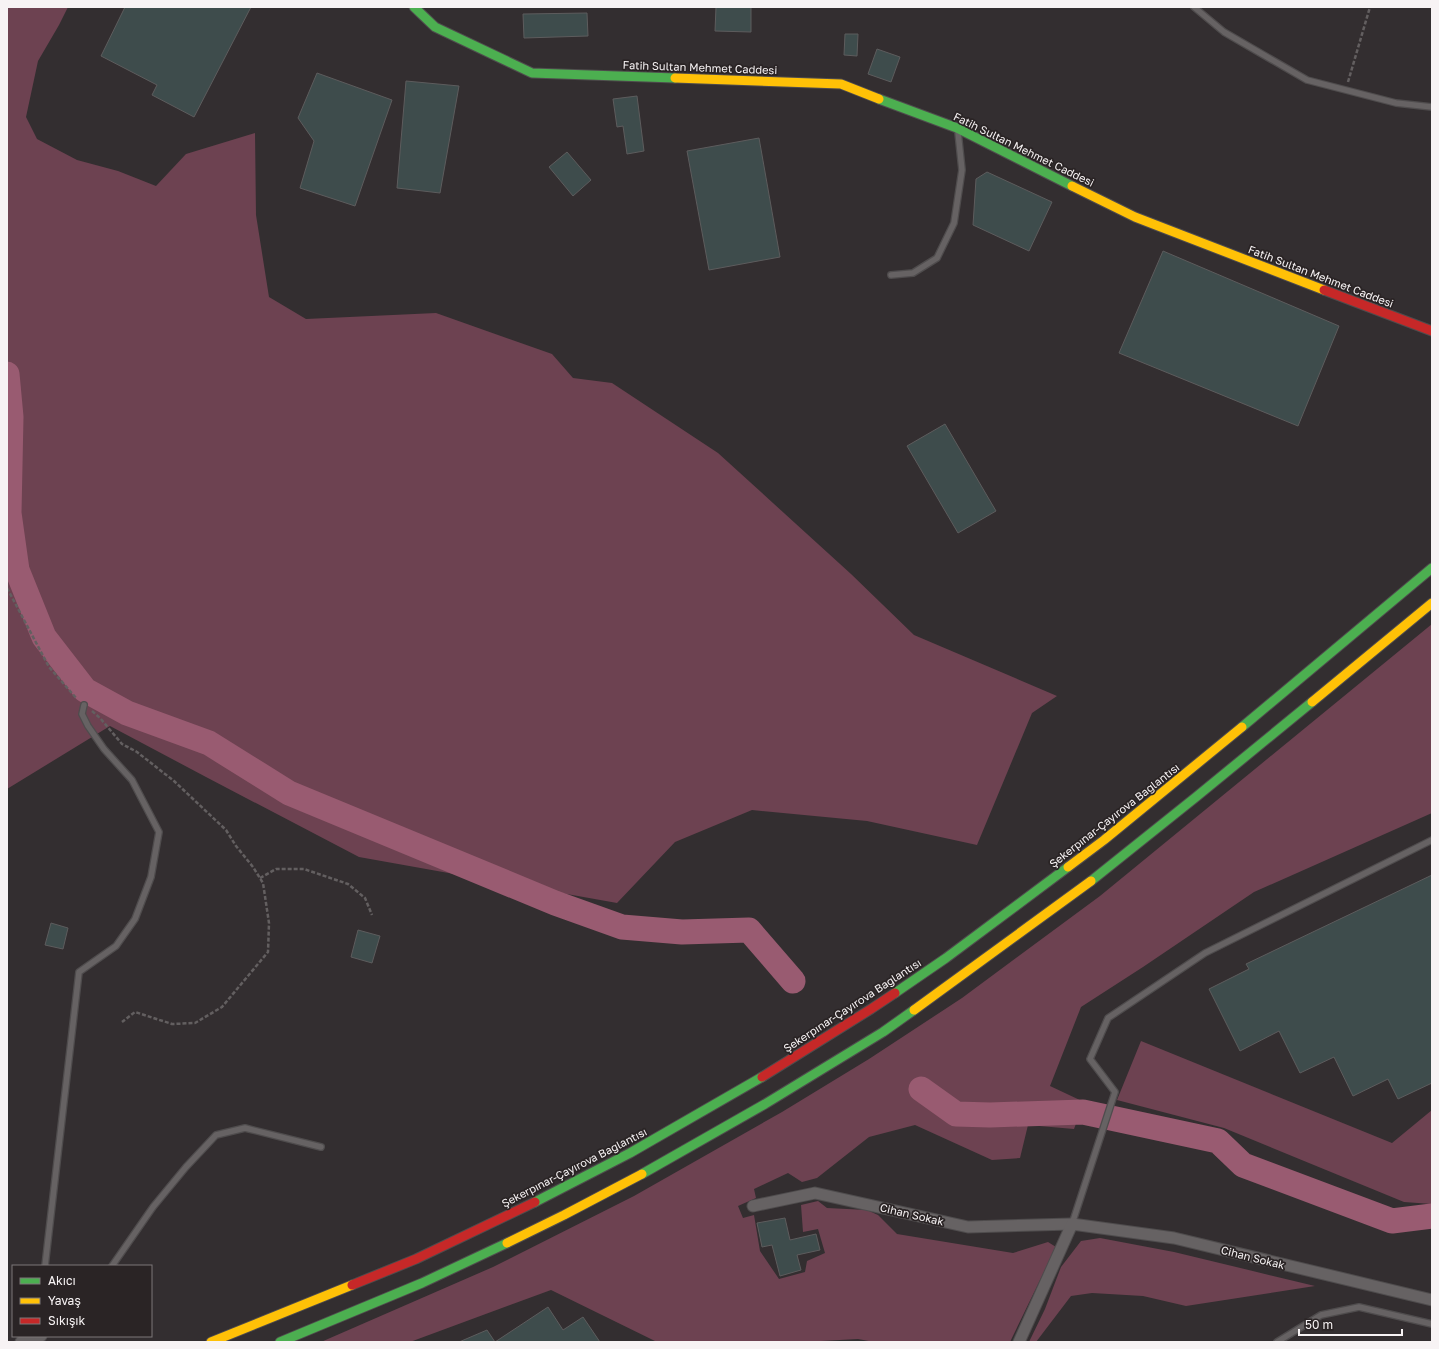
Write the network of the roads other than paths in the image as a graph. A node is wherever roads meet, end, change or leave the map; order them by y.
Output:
1 (414, 7) edge
2 (1194, 7) edge
3 (1432, 107) edge
4 (957, 128) junction
5 (891, 274) dead end
6 (1432, 331) edge
7 (1432, 568) edge
8 (1432, 603) edge
9 (84, 705) dead end
10 (1432, 840) edge
11 (321, 1147) dead end
12 (753, 1206) dead end
13 (1072, 1224) junction
14 (45, 1265) edge
15 (113, 1265) edge
16 (1432, 1300) edge
17 (1432, 1324) edge
18 (35, 1337) edge
19 (22, 1342) edge
20 (211, 1342) edge
21 (280, 1342) edge
22 (1019, 1342) edge
23 (1277, 1342) edge

1 - 4 main road, Fatih Sultan Mehmet Caddesi
2 - 3 lane
4 - 5 lane
4 - 6 main road, Fatih Sultan Mehmet Caddesi
7 - 20 main road, Şekerpınar-Çayırova Bağlantısı
8 - 21 main road
9 - 14 lane
10 - 13 lane
11 - 15 lane
12 - 13 street, Cihan Sokak
13 - 16 street, Cihan Sokak
13 - 22 street
17 - 23 lane
18 - 19 street

